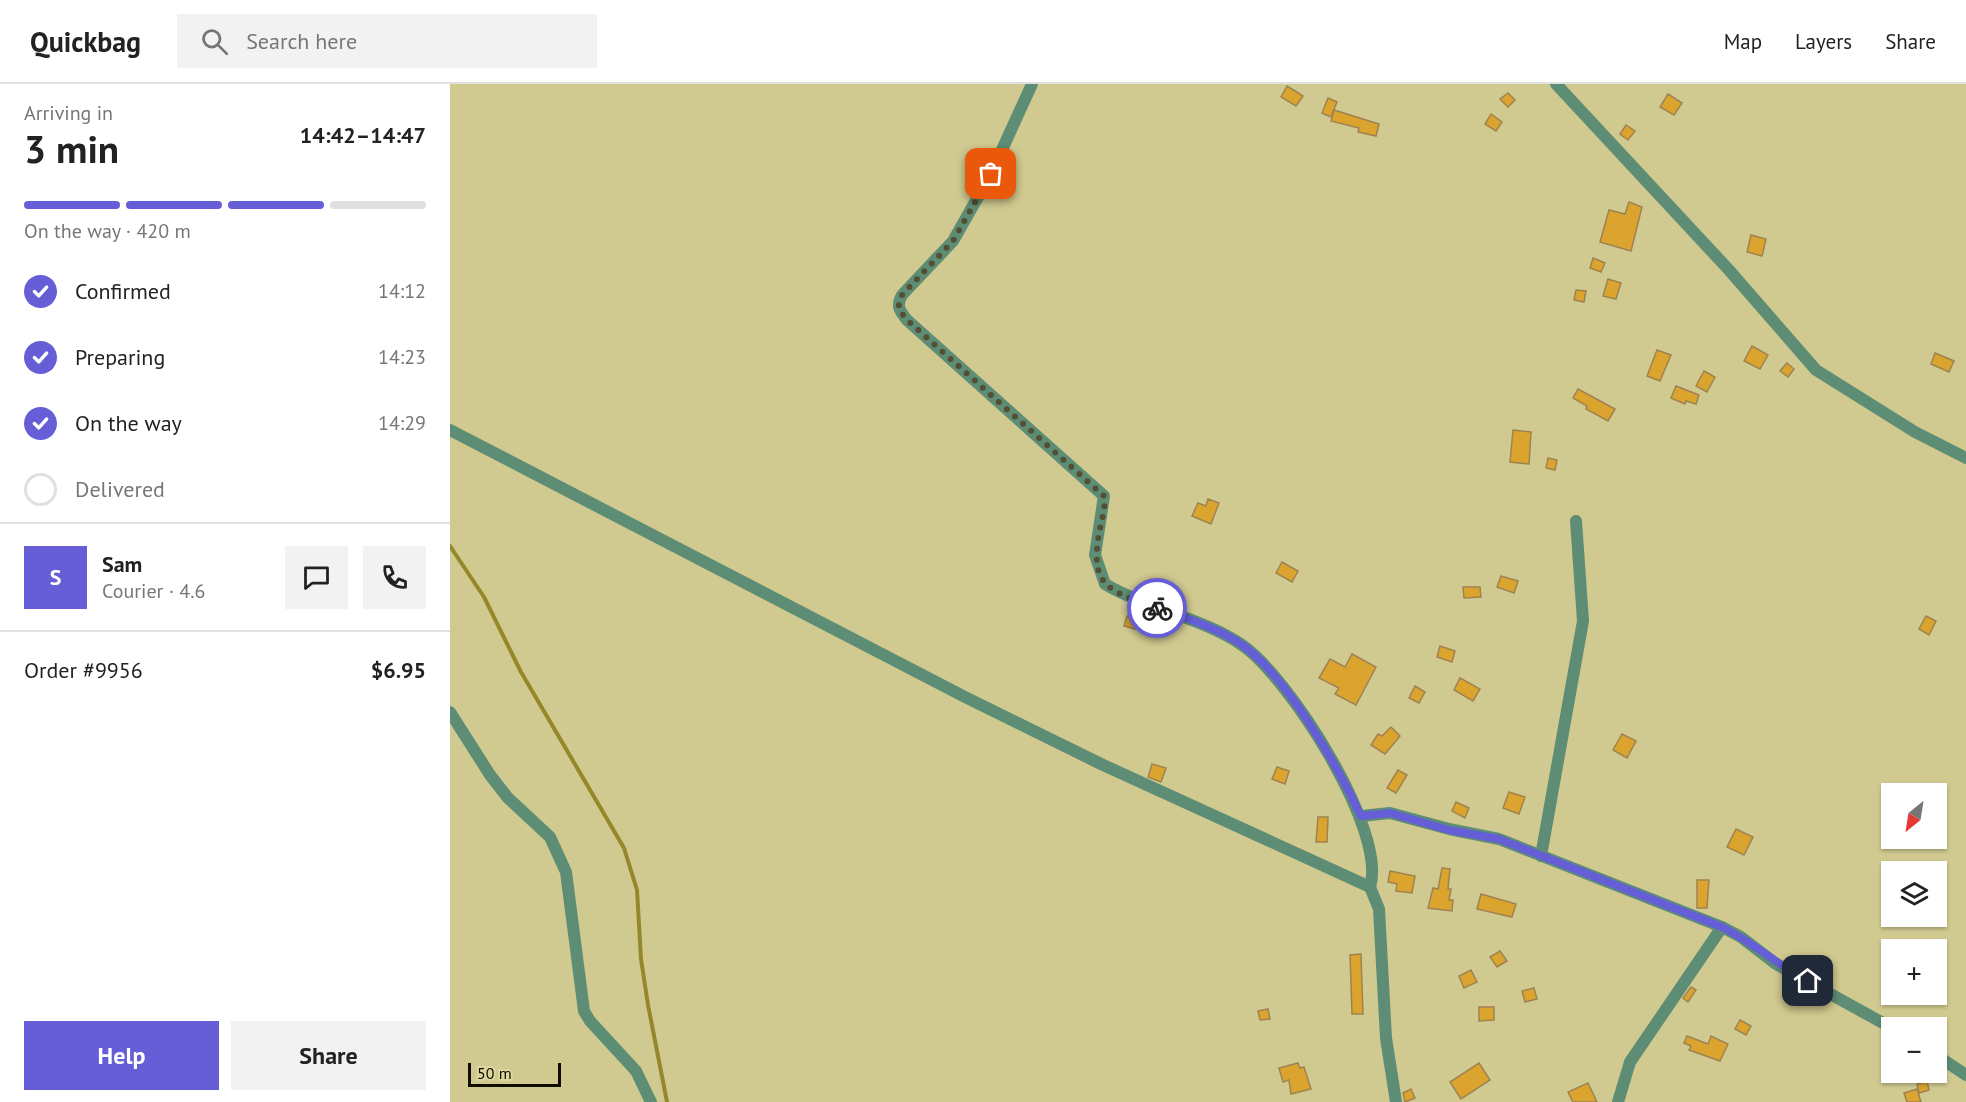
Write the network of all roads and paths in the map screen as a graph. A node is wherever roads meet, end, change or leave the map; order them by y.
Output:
1 (1032, 84) edge
2 (1556, 84) edge
3 (450, 430) edge
4 (1966, 458) edge
5 (1576, 521) dead end
6 (450, 712) edge
7 (1361, 816) junction
8 (1541, 856) junction
9 (1370, 887) junction
10 (1722, 927) junction
11 (1881, 1022) edge
12 (1947, 1062) edge
13 (1966, 1075) edge
14 (651, 1102) edge
15 (1396, 1102) edge
16 (1618, 1102) edge

1 - 7 street
2 - 4 street
3 - 9 street
5 - 8 street
6 - 14 street
7 - 8 street
7 - 9 street
8 - 10 street
9 - 15 street
10 - 11 street
10 - 16 street
12 - 13 street

